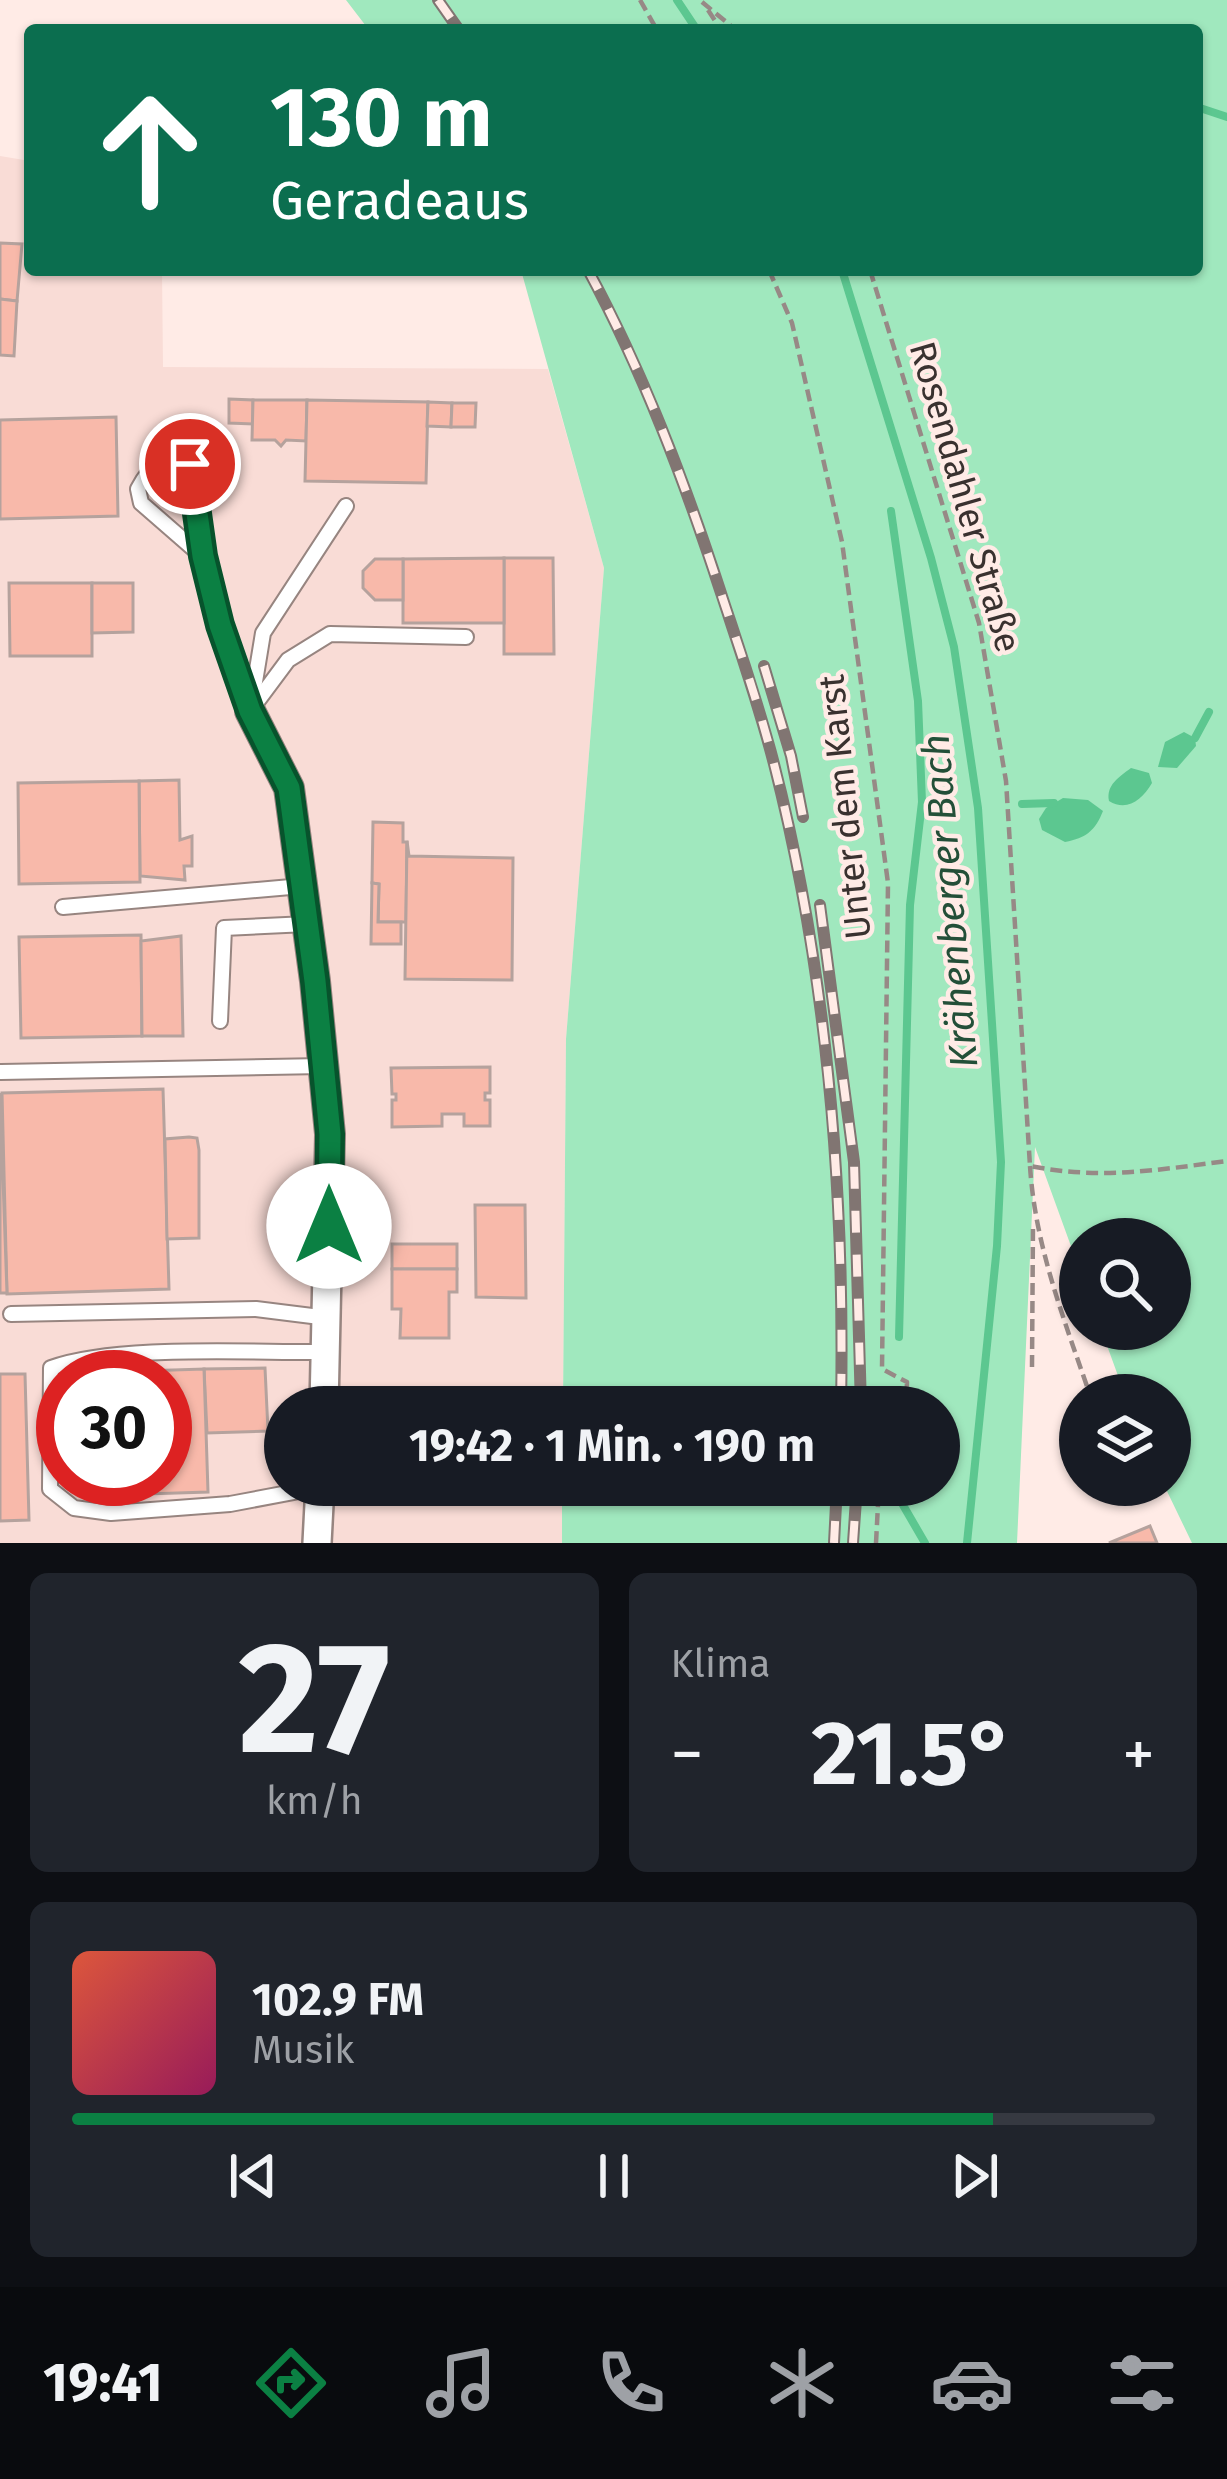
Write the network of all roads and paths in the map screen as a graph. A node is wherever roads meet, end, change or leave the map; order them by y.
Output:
1 (702, 1) edge
2 (729, 24) edge
3 (771, 276) edge
4 (872, 276) edge
5 (346, 506) dead end
6 (203, 556) junction
7 (466, 637) dead end
8 (250, 711) junction
9 (302, 886) junction
10 (63, 907) dead end
11 (308, 924) junction
12 (220, 1021) dead end
13 (323, 1066) junction
14 (1, 1072) edge
15 (1227, 1161) edge
16 (1030, 1166) junction
17 (1034, 1217) junction
18 (11, 1314) dead end
19 (328, 1318) junction
20 (326, 1352) junction
21 (1032, 1367) dead end
22 (1083, 1374) edge
23 (325, 1386) edge
24 (907, 1386) edge
25 (264, 1497) edge
26 (319, 1506) edge
27 (878, 1506) edge
28 (317, 1543) edge
29 (876, 1543) edge

1 - 2 path
3 - 24 path, Unter dem Karst
4 - 16 path, Rosendahler Straße
5 - 8 lane
6 - 6 lane
6 - 8 lane
7 - 8 lane
8 - 9 street
9 - 10 lane
9 - 11 street
11 - 12 lane
11 - 13 street
13 - 14 lane
13 - 19 street
15 - 16 path
16 - 17 path, Rosendahler Straße
17 - 21 path
17 - 22 path
18 - 19 lane
19 - 20 street
20 - 23 street
20 - 25 lane
26 - 28 street
27 - 29 path

